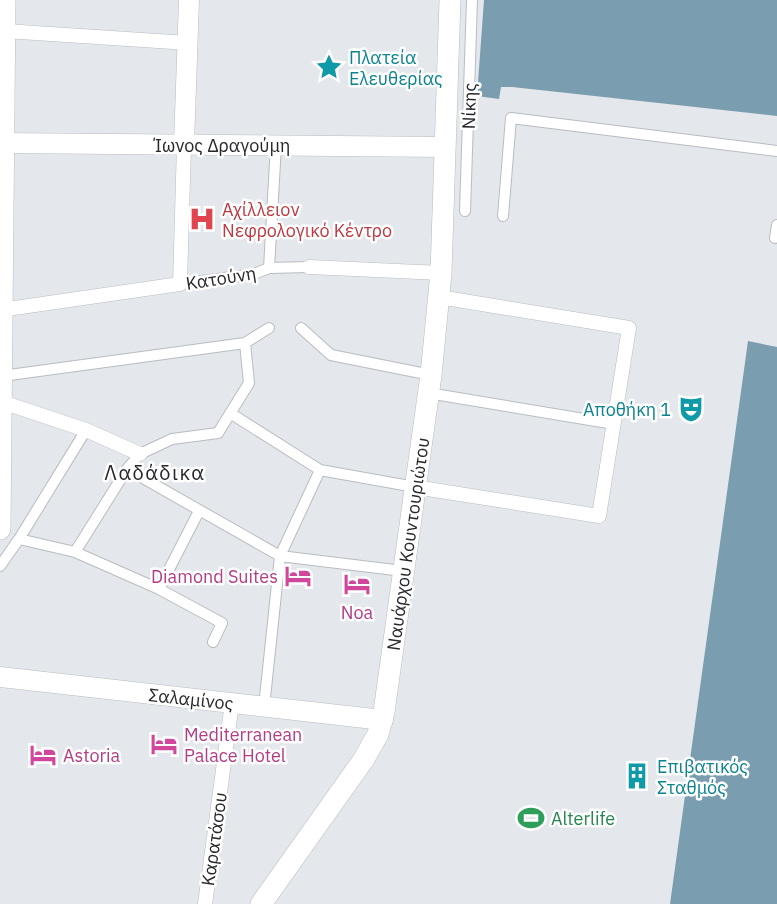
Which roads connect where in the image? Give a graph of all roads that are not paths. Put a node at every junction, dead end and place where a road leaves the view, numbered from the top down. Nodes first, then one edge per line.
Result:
1 (4, 0) edge
2 (189, 0) edge
3 (450, 0) edge
4 (472, 0) edge
5 (5, 32) junction
6 (188, 44) junction
7 (2, 143) edge
8 (184, 145) junction
9 (276, 145) junction
10 (445, 147) junction
11 (777, 152) edge
12 (465, 211) dead end
13 (503, 216) dead end
14 (777, 225) edge
15 (775, 237) dead end
16 (309, 267) joint
17 (269, 268) junction
18 (441, 273) junction
19 (180, 284) junction
20 (439, 297) junction
21 (2, 310) edge
22 (269, 327) dead end
23 (301, 328) dead end
24 (245, 344) junction
25 (2, 375) junction
26 (430, 384) junction
27 (2, 402) junction
28 (230, 413) junction
29 (614, 424) junction
30 (86, 430) junction
31 (140, 454) junction
32 (127, 469) junction
33 (320, 470) junction
34 (415, 487) junction
35 (1, 488) edge
36 (200, 511) junction
37 (0, 529) edge
38 (19, 539) junction
39 (75, 552) junction
40 (280, 556) junction
41 (0, 566) edge
42 (403, 571) junction
43 (159, 589) junction
44 (213, 642) dead end
45 (0, 677) edge
46 (232, 703) junction
47 (264, 707) junction
48 (382, 720) junction
49 (205, 904) edge
50 (261, 904) edge

1 - 5 main road
2 - 6 main road
3 - 10 main road, Νίκης
4 - 12 street, Νίκης
5 - 6 street
5 - 7 main road
6 - 8 main road
7 - 8 main road, Ίωνος Δραγούμη
7 - 21 main road
8 - 9 main road, Ίωνος Δραγούμη
8 - 19 street
9 - 10 main road, Ίωνος Δραγούμη
9 - 17 street
10 - 18 main road, Ναυάρχου Κουντουριώτου
11 - 13 street
14 - 15 street
16 - 17 street, Κατούνη
16 - 18 street, Κατούνη
17 - 19 street, Κατούνη
18 - 20 main road, Ναυάρχου Κουντουριώτου
19 - 21 street, Κατούνη
20 - 26 main road, Ναυάρχου Κουντουριώτου
20 - 29 street
21 - 25 main road
22 - 24 street
23 - 26 street
24 - 25 street
24 - 28 street
25 - 27 main road
26 - 29 street
26 - 34 main road, Ναυάρχου Κουντουριώτου
27 - 30 street
27 - 35 main road
28 - 31 street
28 - 33 street
29 - 34 street
30 - 31 street
30 - 38 street
31 - 32 street
32 - 36 street
32 - 39 street
33 - 34 street
33 - 40 street
34 - 42 main road, Ναυάρχου Κουντουριώτου
35 - 37 main road
36 - 40 street
36 - 43 street
38 - 39 street
38 - 41 street
39 - 43 street
40 - 42 street
40 - 47 street
42 - 48 main road, Ναυάρχου Κουντουριώτου
43 - 44 street
45 - 46 main road, Σαλαμίνος
46 - 47 main road, Σαλαμίνος
46 - 49 street, Καρατάσου
47 - 48 main road, Σαλαμίνος
48 - 50 main road, Ναυάρχου Κουντουριώτου

